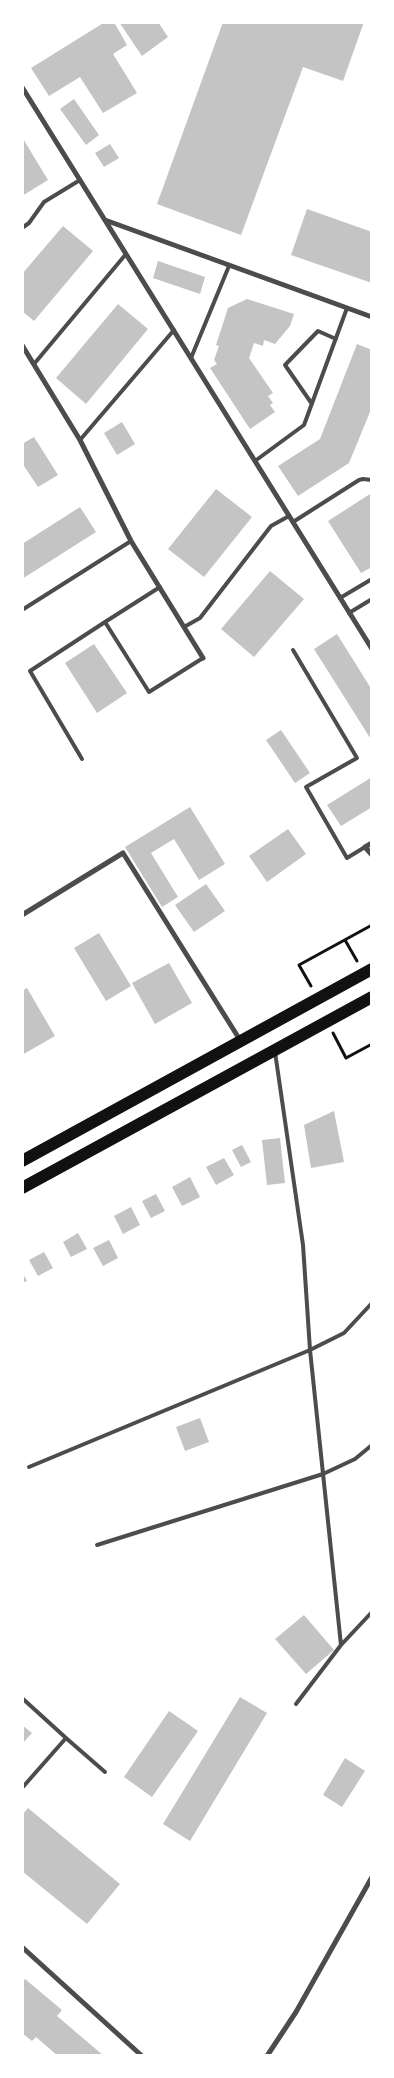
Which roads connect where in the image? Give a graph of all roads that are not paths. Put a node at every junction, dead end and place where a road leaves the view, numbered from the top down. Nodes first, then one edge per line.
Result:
1 (23, 89) edge
2 (80, 180) junction
3 (105, 220) junction
4 (22, 228) edge
5 (126, 254) junction
6 (229, 266) junction
7 (347, 308) junction
8 (372, 317) edge
9 (174, 330) junction
10 (336, 339) junction
11 (22, 345) edge
12 (191, 358) junction
13 (34, 364) junction
14 (312, 404) junction
15 (80, 440) junction
16 (255, 461) junction
17 (372, 480) edge
18 (289, 516) junction
19 (293, 522) junction
20 (131, 541) junction
21 (372, 578) edge
22 (160, 587) junction
23 (340, 598) junction
24 (372, 599) edge
25 (22, 610) edge
26 (349, 613) junction
27 (105, 622) junction
28 (184, 627) junction
29 (372, 649) edge
30 (293, 650) dead end
31 (203, 658) joint
32 (82, 759) dead end
33 (372, 843) edge
34 (365, 847) junction
35 (372, 855) edge
36 (22, 915) edge
37 (372, 969) edge
38 (372, 997) edge
39 (240, 1041) junction
40 (274, 1050) junction
41 (22, 1161) edge
42 (22, 1188) edge
43 (372, 1303) edge
44 (310, 1350) junction
45 (372, 1445) edge
46 (29, 1468) dead end
47 (323, 1474) junction
48 (97, 1545) dead end
49 (372, 1612) edge
50 (341, 1645) junction
51 (22, 1698) edge
52 (296, 1704) dead end
53 (66, 1738) junction
54 (105, 1772) dead end
55 (22, 1788) edge
56 (372, 1877) edge
57 (22, 1948) edge
58 (142, 2056) edge
59 (267, 2056) edge

1 - 2 street
2 - 3 street
2 - 4 lane
3 - 5 street
3 - 6 street
5 - 9 street
5 - 13 lane
6 - 7 street
6 - 12 lane
7 - 8 street
7 - 10 lane
9 - 12 street
9 - 15 lane
10 - 14 lane
10 - 14 lane
11 - 13 street
12 - 16 street
13 - 15 street
14 - 16 lane
15 - 20 street
16 - 18 street
17 - 19 lane
18 - 19 street
18 - 28 lane
19 - 23 street
20 - 22 street
20 - 25 lane
21 - 23 lane
22 - 27 lane
22 - 28 street
23 - 26 street
24 - 26 lane
26 - 29 street
27 - 31 lane
27 - 32 lane
28 - 31 street
30 - 34 lane
33 - 34 street
34 - 35 street
36 - 39 street
37 - 39 main road
38 - 40 main road
39 - 41 main road
40 - 42 main road
40 - 44 lane
43 - 44 lane
44 - 46 lane
44 - 47 lane
45 - 47 lane
47 - 48 lane
47 - 50 lane
49 - 50 lane
50 - 52 lane
51 - 53 lane
53 - 54 lane
53 - 55 lane
56 - 59 street
57 - 58 street

